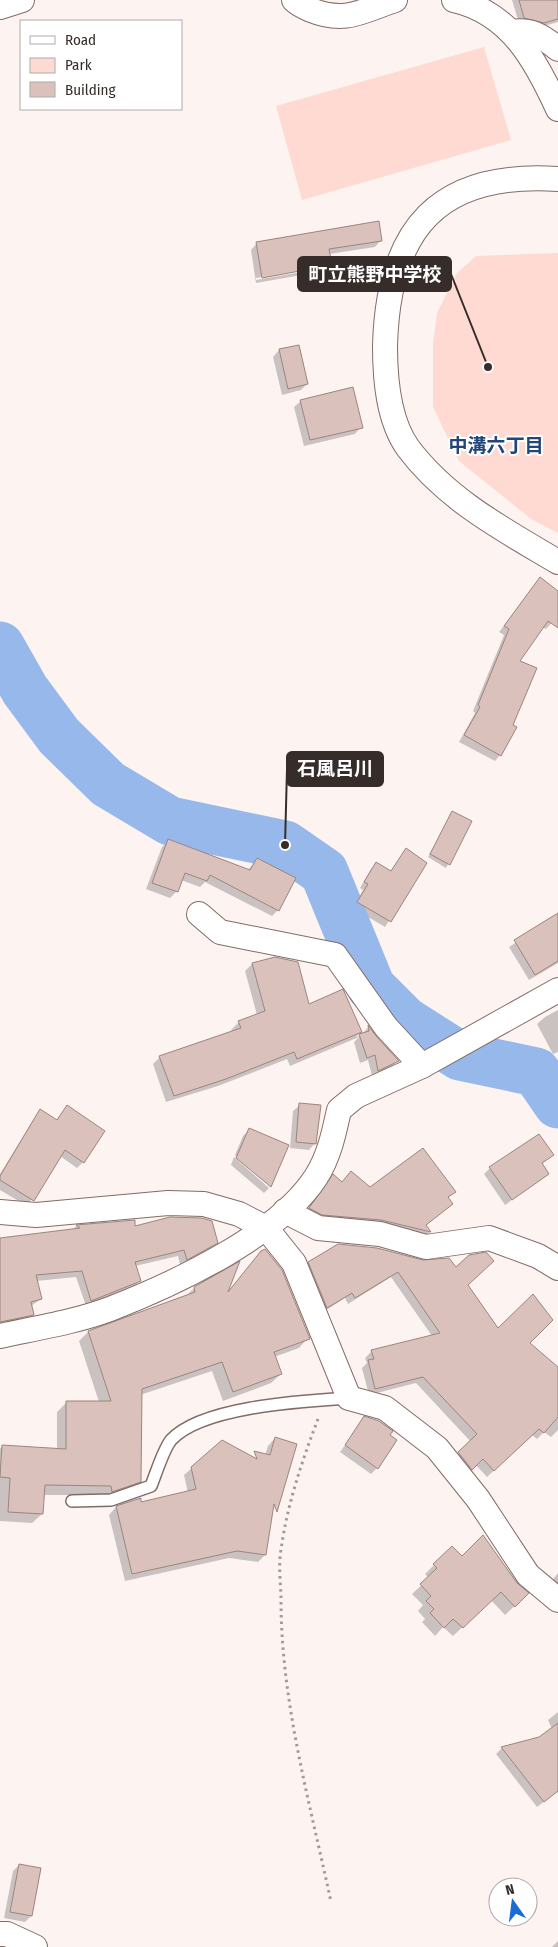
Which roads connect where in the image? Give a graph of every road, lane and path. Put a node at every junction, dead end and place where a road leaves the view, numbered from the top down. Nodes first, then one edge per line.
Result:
1 (22, 0) edge
2 (294, 0) edge
3 (395, 0) edge
4 (454, 0) edge
5 (0, 7) edge
6 (511, 32) junction
7 (558, 49) edge
8 (558, 109) edge
9 (558, 180) edge
10 (558, 562) edge
11 (200, 914) dead end
12 (558, 990) edge
13 (425, 1064) junction
14 (0, 1212) edge
15 (286, 1212) junction
16 (266, 1228) junction
17 (558, 1268) edge
18 (0, 1336) edge
19 (349, 1398) junction
20 (326, 1400) junction
21 (72, 1501) dead end
22 (558, 1600) edge
23 (331, 1902) dead end
24 (0, 1934) edge
25 (35, 1947) edge

1 - 5 street
2 - 3 street
4 - 6 street
6 - 7 street
6 - 8 street
9 - 10 street
11 - 13 street
12 - 13 street
13 - 15 street
14 - 16 street
15 - 16 street
15 - 17 street
16 - 18 street
16 - 19 street
19 - 20 lane
19 - 22 street
20 - 21 lane
20 - 23 path
24 - 25 street

